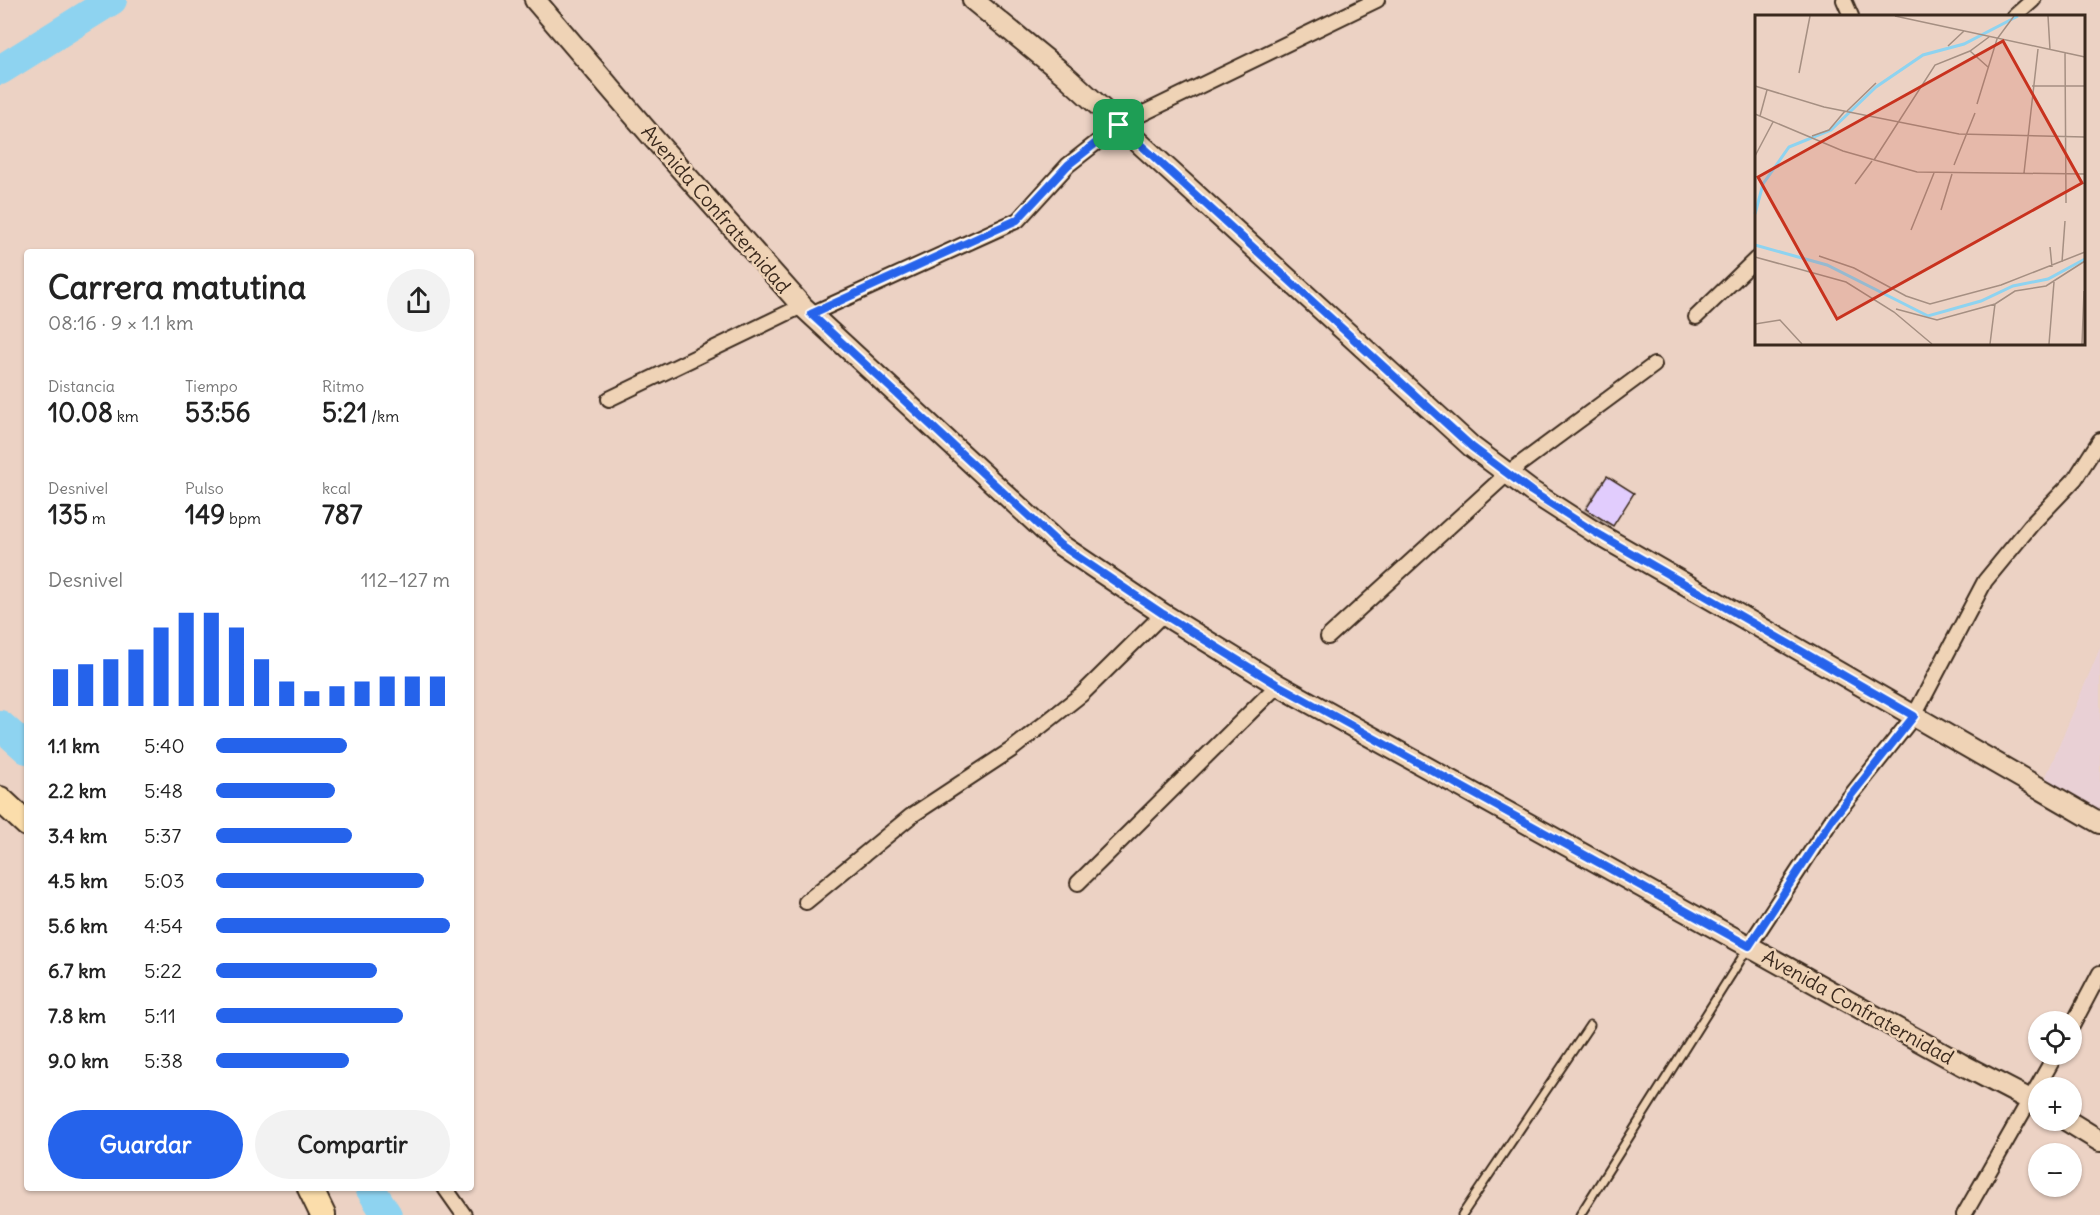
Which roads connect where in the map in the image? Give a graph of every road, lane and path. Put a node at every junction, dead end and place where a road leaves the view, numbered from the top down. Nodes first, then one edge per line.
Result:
1 (535, 0) edge
2 (973, 0) edge
3 (1377, 0) edge
4 (1844, 0) edge
5 (2033, 0) edge
6 (1851, 15) edge
7 (2016, 15) edge
8 (1119, 125) junction
9 (1755, 260) edge
10 (806, 310) junction
11 (1696, 317) dead end
12 (1654, 365) dead end
13 (609, 399) dead end
14 (2100, 440) edge
15 (1508, 473) junction
16 (1163, 614) junction
17 (1328, 637) dead end
18 (1278, 685) junction
19 (1914, 716) junction
20 (0, 799) edge
21 (24, 821) edge
22 (2100, 823) edge
23 (1078, 883) dead end
24 (806, 902) dead end
25 (1749, 946) junction
26 (2100, 973) edge
27 (2080, 1011) edge
28 (1590, 1025) dead end
29 (2028, 1098) edge
30 (2028, 1111) edge
31 (2082, 1130) edge
32 (2100, 1141) edge
33 (311, 1191) edge
34 (448, 1191) edge
35 (323, 1215) edge
36 (464, 1215) edge
37 (1462, 1215) edge
38 (1580, 1215) edge
39 (1964, 1215) edge

1 - 10 main road, Avenida Confraternidad
2 - 8 main road
3 - 8 street
4 - 6 street
5 - 7 street
8 - 10 street
8 - 15 main road
9 - 11 street
10 - 13 street
10 - 16 main road, Avenida Confraternidad
12 - 15 street
14 - 19 street
15 - 17 street
15 - 19 main road
16 - 18 main road, Avenida Confraternidad
16 - 24 street
18 - 23 street
18 - 25 main road, Avenida Confraternidad
19 - 22 main road
19 - 25 street
20 - 21 highway
25 - 29 main road, Avenida Confraternidad
25 - 38 lane
26 - 27 street
28 - 37 lane
30 - 39 street
31 - 32 main road
33 - 35 highway
34 - 36 street

